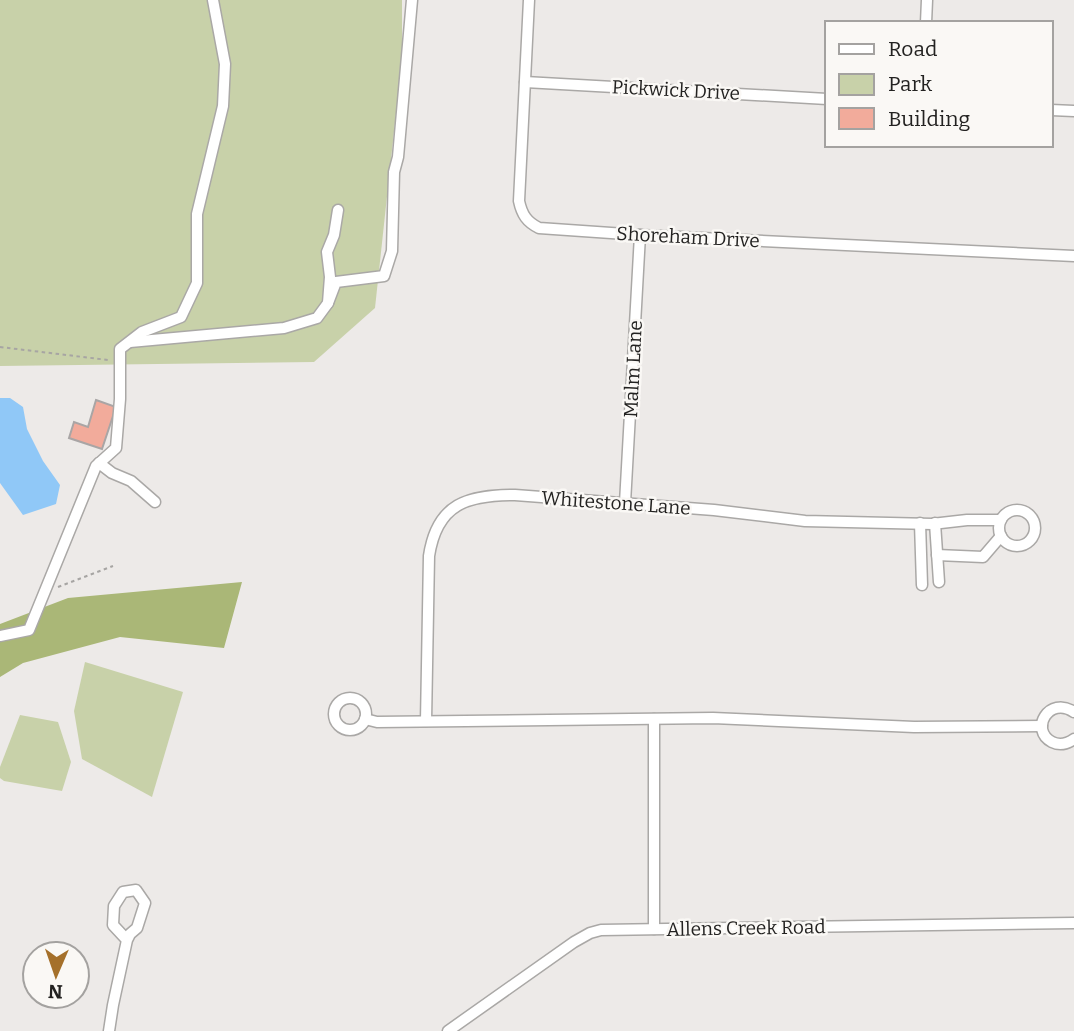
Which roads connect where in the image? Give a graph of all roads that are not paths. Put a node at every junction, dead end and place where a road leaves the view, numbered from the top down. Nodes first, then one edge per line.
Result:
1 (213, 0) edge
2 (412, 0) edge
3 (529, 0) edge
4 (927, 0) edge
5 (926, 21) edge
6 (525, 82) junction
7 (825, 99) edge
8 (1053, 110) edge
9 (1074, 111) edge
10 (338, 209) dead end
11 (640, 235) junction
12 (1074, 256) edge
13 (328, 303) junction
14 (130, 342) junction
15 (99, 463) junction
16 (155, 502) dead end
17 (625, 503) junction
18 (1001, 520) junction
19 (920, 523) junction
20 (935, 523) junction
21 (1001, 537) junction
22 (937, 555) junction
23 (939, 582) dead end
24 (922, 585) dead end
25 (0, 636) edge
26 (1074, 712) edge
27 (365, 719) dead end
28 (653, 719) junction
29 (426, 721) junction
30 (1042, 726) junction
31 (1074, 739) edge
32 (1074, 923) edge
33 (654, 929) junction
34 (127, 940) dead end
35 (109, 1031) edge
36 (448, 1031) edge

1 - 14 street
2 - 13 street
3 - 6 street, Shoreham Drive
4 - 5 street
6 - 7 street, Pickwick Drive
6 - 11 street, Shoreham Drive
8 - 9 street
10 - 13 street
11 - 12 street, Shoreham Drive
11 - 17 street, Malm Lane
13 - 14 street
14 - 15 street
15 - 16 street
15 - 25 street
17 - 19 street, Whitestone Lane
17 - 29 street, Whitestone Lane
18 - 20 street, Whitestone Lane
18 - 21 street
18 - 21 street, Whitestone Lane
19 - 20 street, Whitestone Lane
19 - 24 street
20 - 22 street
21 - 22 street
22 - 23 street
26 - 30 street
27 - 29 street
28 - 29 street
28 - 30 street
28 - 33 street
30 - 31 street
32 - 33 street, Allens Creek Road
33 - 36 street, Allens Creek Road
34 - 35 street

